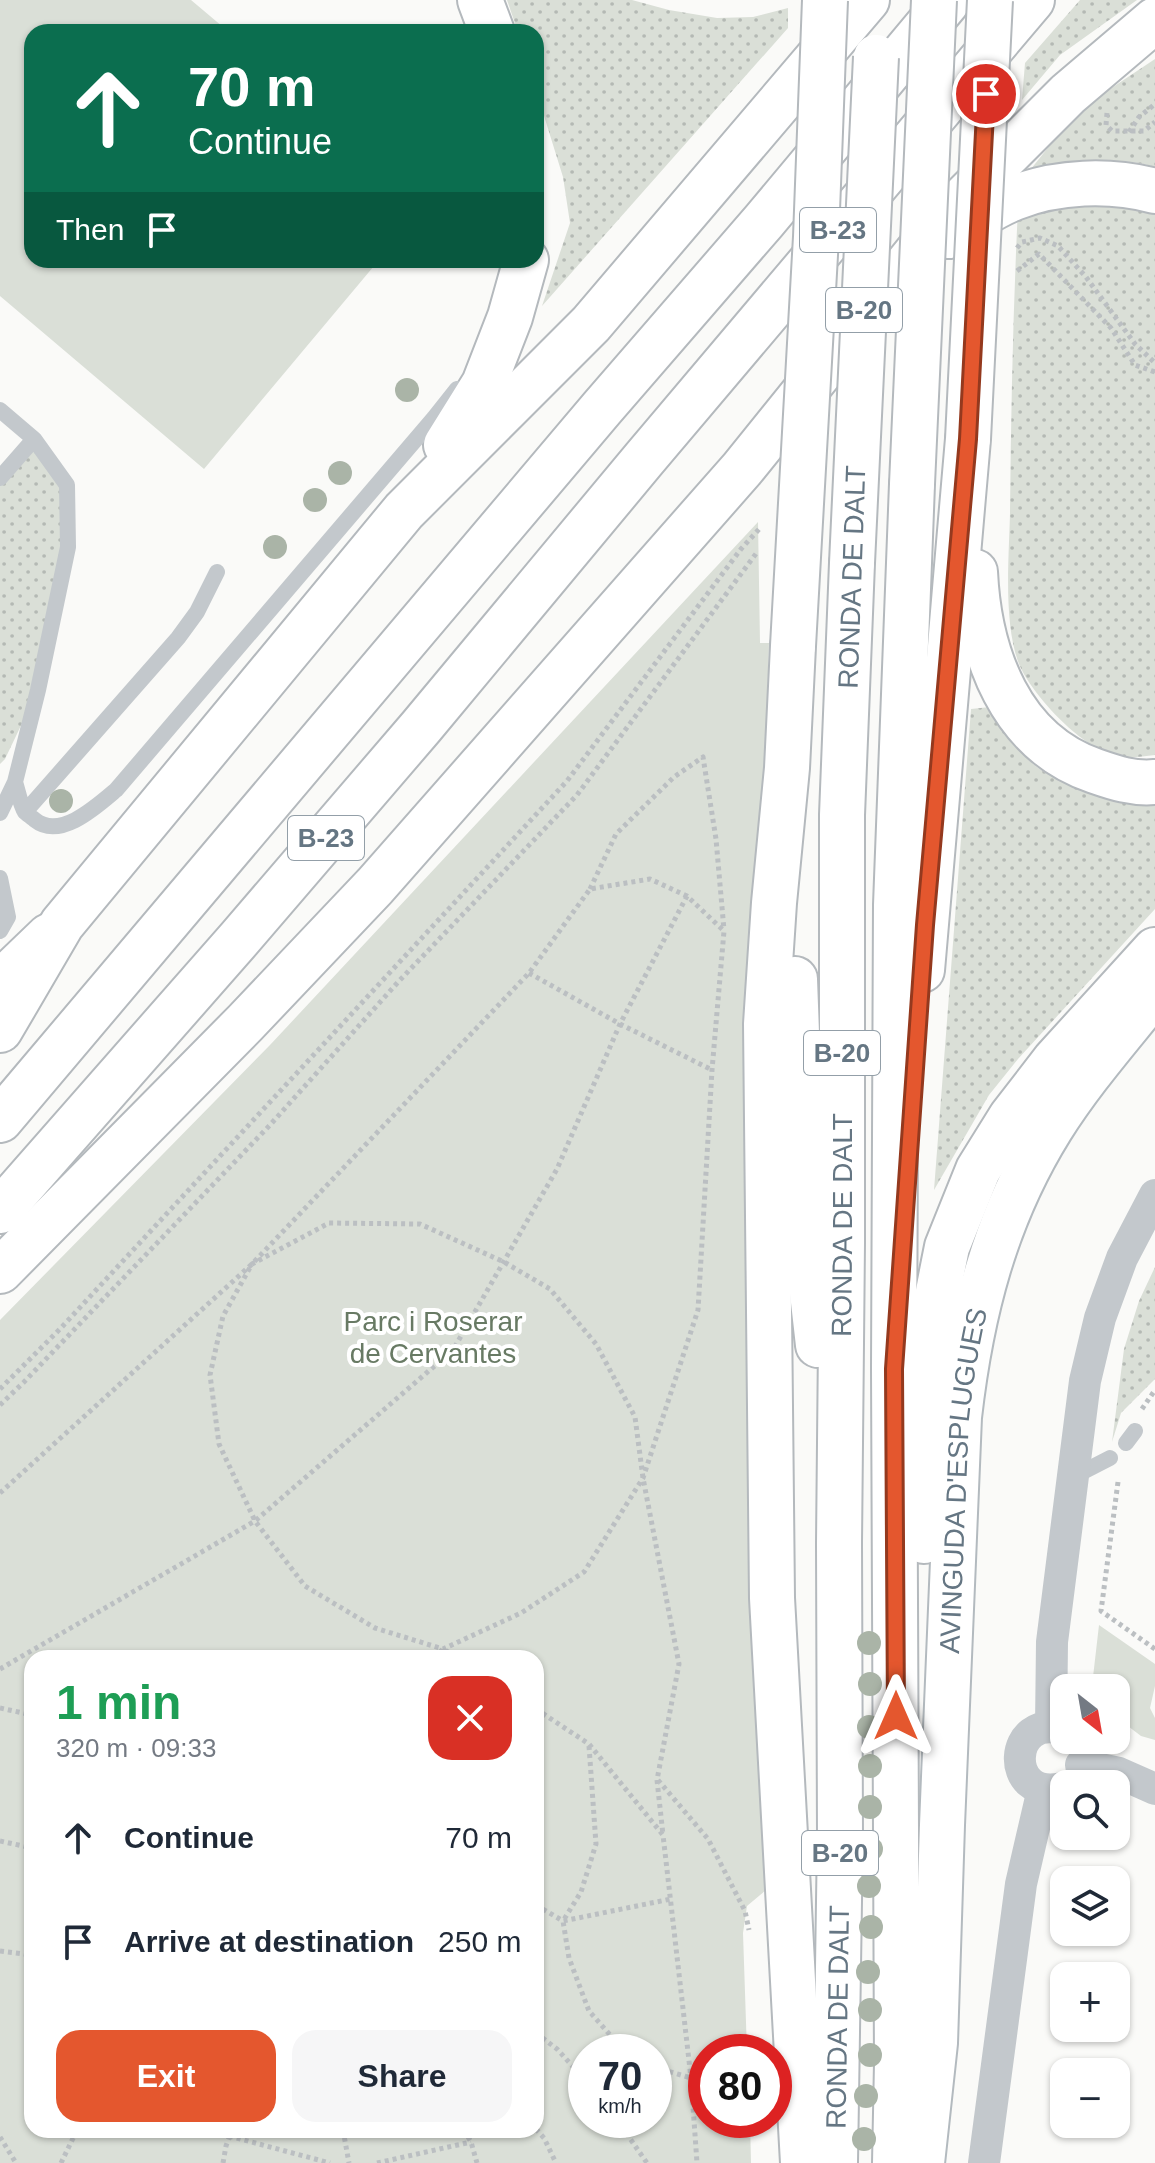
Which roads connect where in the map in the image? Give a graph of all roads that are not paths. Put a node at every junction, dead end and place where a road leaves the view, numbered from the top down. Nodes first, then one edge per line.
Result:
1 (480, 0) edge
2 (825, 0) edge
3 (867, 0) edge
4 (879, 0) edge
5 (934, 0) edge
6 (949, 0) edge
7 (990, 0) edge
8 (1032, 0) edge
9 (1155, 20) edge
10 (489, 24) edge
11 (1155, 191) edge
12 (524, 268) edge
13 (510, 317) junction
14 (823, 368) junction
15 (0, 410) edge
16 (34, 439) junction
17 (968, 439) junction
18 (0, 478) edge
19 (404, 511) junction
20 (217, 572) dead end
21 (787, 768) junction
22 (15, 782) junction
23 (1155, 782) edge
24 (25, 812) junction
25 (0, 813) edge
26 (0, 878) edge
27 (62, 924) junction
28 (0, 931) edge
29 (1151, 965) edge
30 (0, 983) edge
31 (0, 1030) edge
32 (0, 1120) edge
33 (1155, 1196) edge
34 (0, 1211) edge
35 (0, 1271) edge
36 (894, 1369) junction
37 (1110, 1458) dead end
38 (1073, 1477) junction
39 (839, 1543) junction
40 (1064, 1760) edge
41 (1155, 1789) edge
42 (897, 2063) junction
43 (803, 2163) edge
44 (835, 2163) edge
45 (895, 2163) edge
46 (922, 2163) edge
47 (984, 2163) edge

1 - 10 main road
2 - 21 main road, bridge
3 - 19 main road
4 - 39 main road, RONDA DE DALT / B-20, bridge
5 - 36 main road, RONDA DE DALT / B-20, bridge
6 - 32 main road, B-23
7 - 17 main road, bridge
8 - 34 main road, B-23
9 - 14 main road
11 - 14 main road
12 - 13 main road
13 - 19 main road
13 - 24 lane
14 - 35 main road
15 - 16 lane
16 - 18 lane
16 - 22 lane
17 - 23 main road
17 - 36 main road
19 - 27 main road
20 - 24 lane
21 - 39 main road
21 - 43 main road
22 - 24 lane
22 - 25 lane
26 - 28 lane
27 - 30 main road
27 - 31 main road
29 - 42 main road
29 - 46 main road, AVINGUDA D'ESPLUGUES
33 - 38 street
36 - 42 main road, RONDA DE DALT / B-20
37 - 38 lane
38 - 40 street
39 - 44 main road, RONDA DE DALT / B-20
40 - 41 street
40 - 47 street
42 - 45 main road, RONDA DE DALT / B-20

